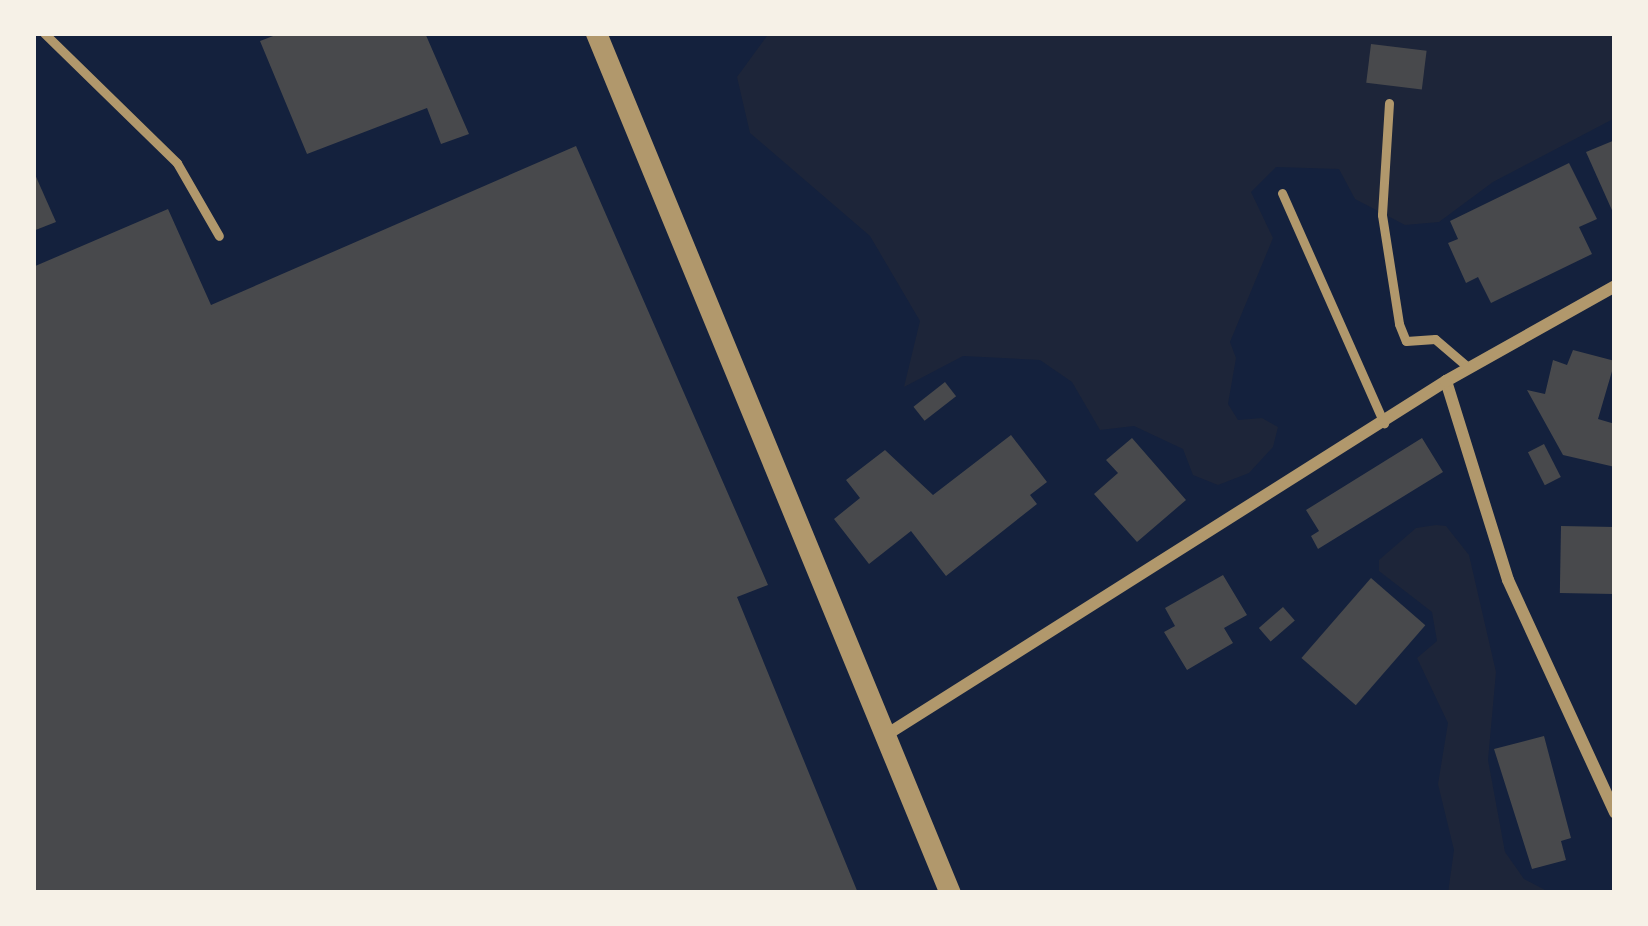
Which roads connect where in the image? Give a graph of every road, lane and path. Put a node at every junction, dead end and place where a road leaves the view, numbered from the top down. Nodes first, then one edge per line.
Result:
1 (44, 33) edge
2 (596, 33) edge
3 (1389, 103) dead end
4 (1282, 194) dead end
5 (219, 236) dead end
6 (1615, 286) edge
7 (1469, 368) junction
8 (1446, 381) junction
9 (1384, 423) junction
10 (886, 735) junction
11 (1615, 813) edge
12 (950, 893) edge

1 - 5 lane
2 - 10 street
3 - 7 lane
4 - 9 lane
6 - 7 street
7 - 8 street
8 - 9 street
8 - 11 street
9 - 10 street
10 - 12 street

